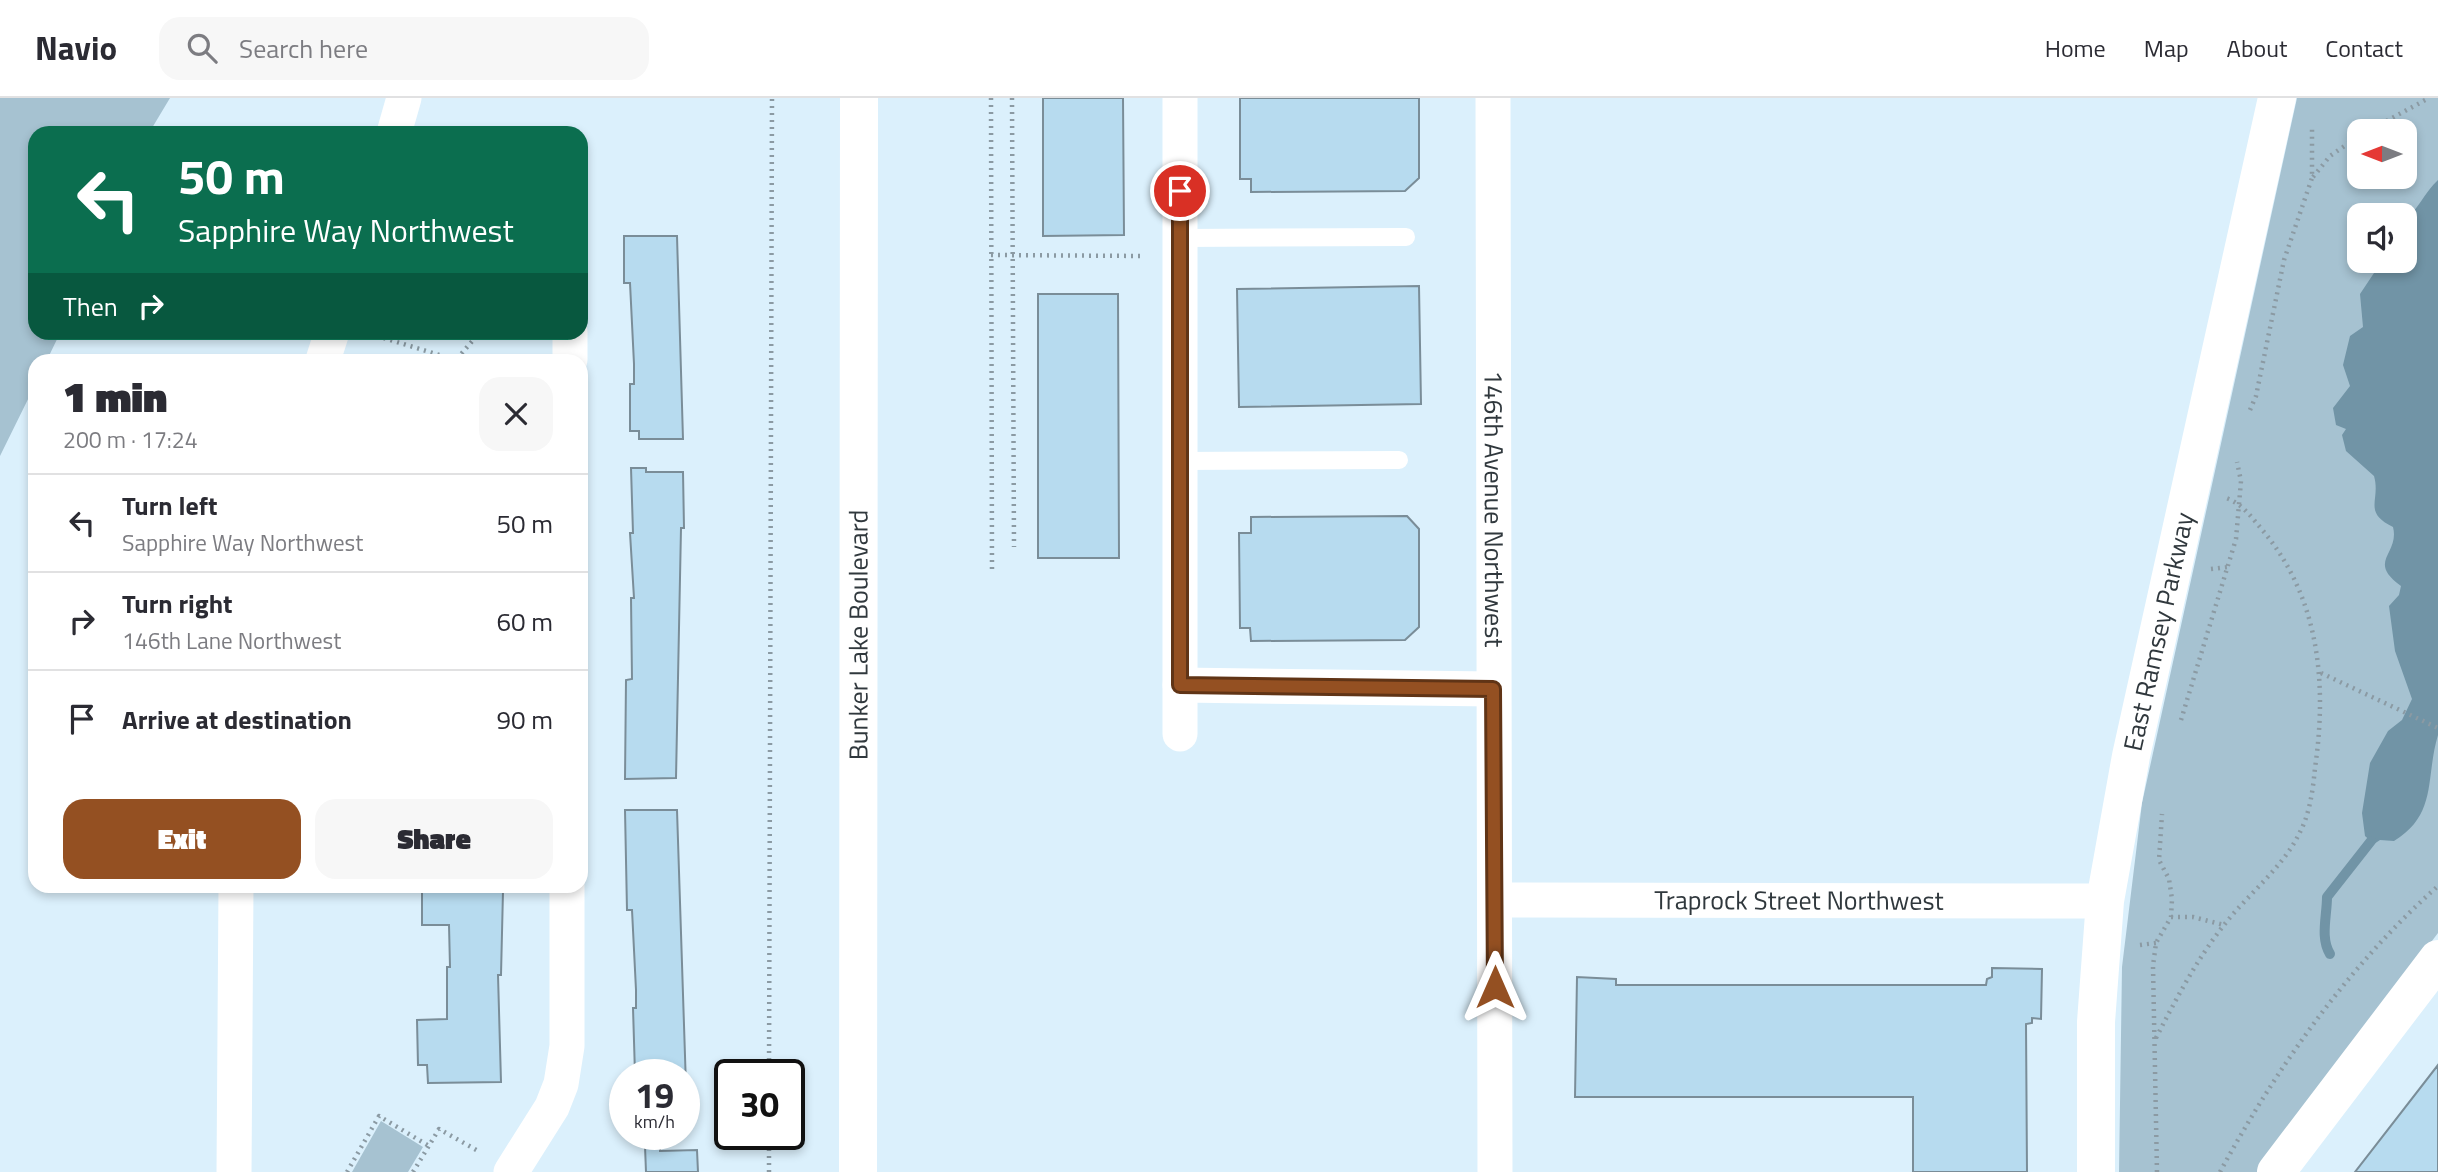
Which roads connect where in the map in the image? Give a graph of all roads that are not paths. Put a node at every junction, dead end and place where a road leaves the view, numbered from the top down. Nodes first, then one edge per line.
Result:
1 (404, 98) edge
2 (859, 98) edge
3 (1180, 98) edge
4 (1493, 98) edge
5 (2277, 98) edge
6 (396, 126) edge
7 (1406, 237) dead end
8 (1180, 249) junction
9 (1399, 460) dead end
10 (1180, 461) junction
11 (1180, 685) junction
12 (1493, 689) junction
13 (1180, 734) dead end
14 (236, 893) edge
15 (567, 893) edge
16 (1495, 900) junction
17 (2105, 901) junction
18 (2438, 959) edge
19 (512, 1171) edge
20 (234, 1172) edge
21 (858, 1172) edge
22 (1495, 1172) edge
23 (2096, 1172) edge
24 (2276, 1172) edge

1 - 6 street
2 - 21 street, Bunker Lake Boulevard
3 - 8 street
4 - 12 street, 146th Avenue Northwest
5 - 17 street, East Ramsey Parkway
7 - 8 lane
8 - 10 street
9 - 10 lane
10 - 11 street
11 - 12 street
11 - 13 street
12 - 16 street, 146th Avenue Northwest
14 - 20 street
15 - 19 street
16 - 17 street, Traprock Street Northwest
16 - 22 street, 146th Avenue Northwest
17 - 23 street, East Ramsey Parkway
18 - 24 street

